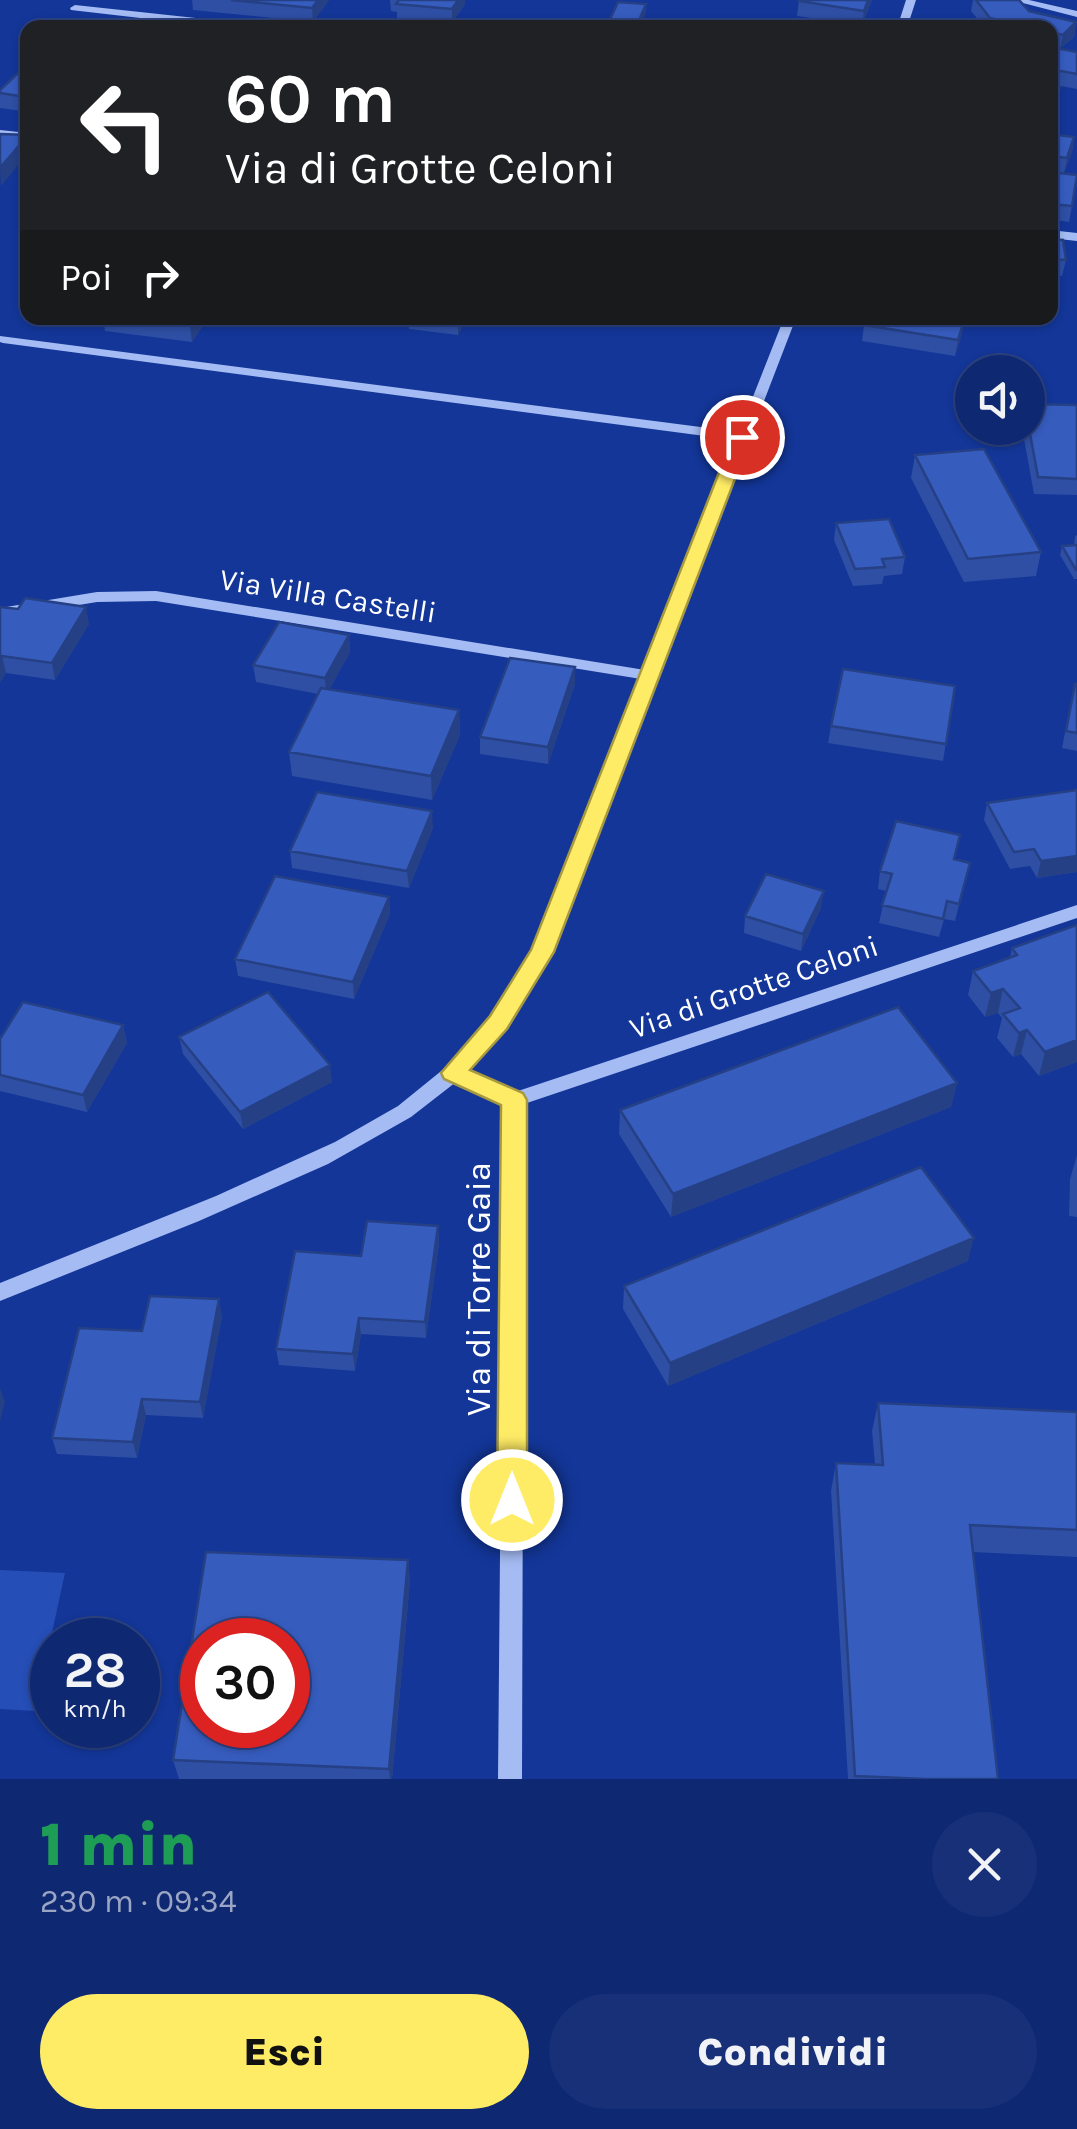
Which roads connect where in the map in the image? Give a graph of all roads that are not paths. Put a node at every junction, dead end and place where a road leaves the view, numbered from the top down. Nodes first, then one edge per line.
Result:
1 (1016, 0) edge
2 (76, 8) dead end
3 (1077, 14) edge
4 (186, 20) edge
5 (787, 325) edge
6 (3, 338) dead end
7 (742, 437) junction
8 (0, 613) edge
9 (648, 675) junction
10 (1077, 910) edge
11 (453, 1073) junction
12 (514, 1100) junction
13 (0, 1292) edge
14 (510, 1779) edge

1 - 3 street
2 - 4 street
5 - 7 street
6 - 7 street
7 - 9 street
8 - 9 street, Via Villa Castelli
9 - 11 street
10 - 12 street, Via di Grotte Celoni
11 - 12 street
11 - 13 street
12 - 14 street, Via di Torre Gaia

